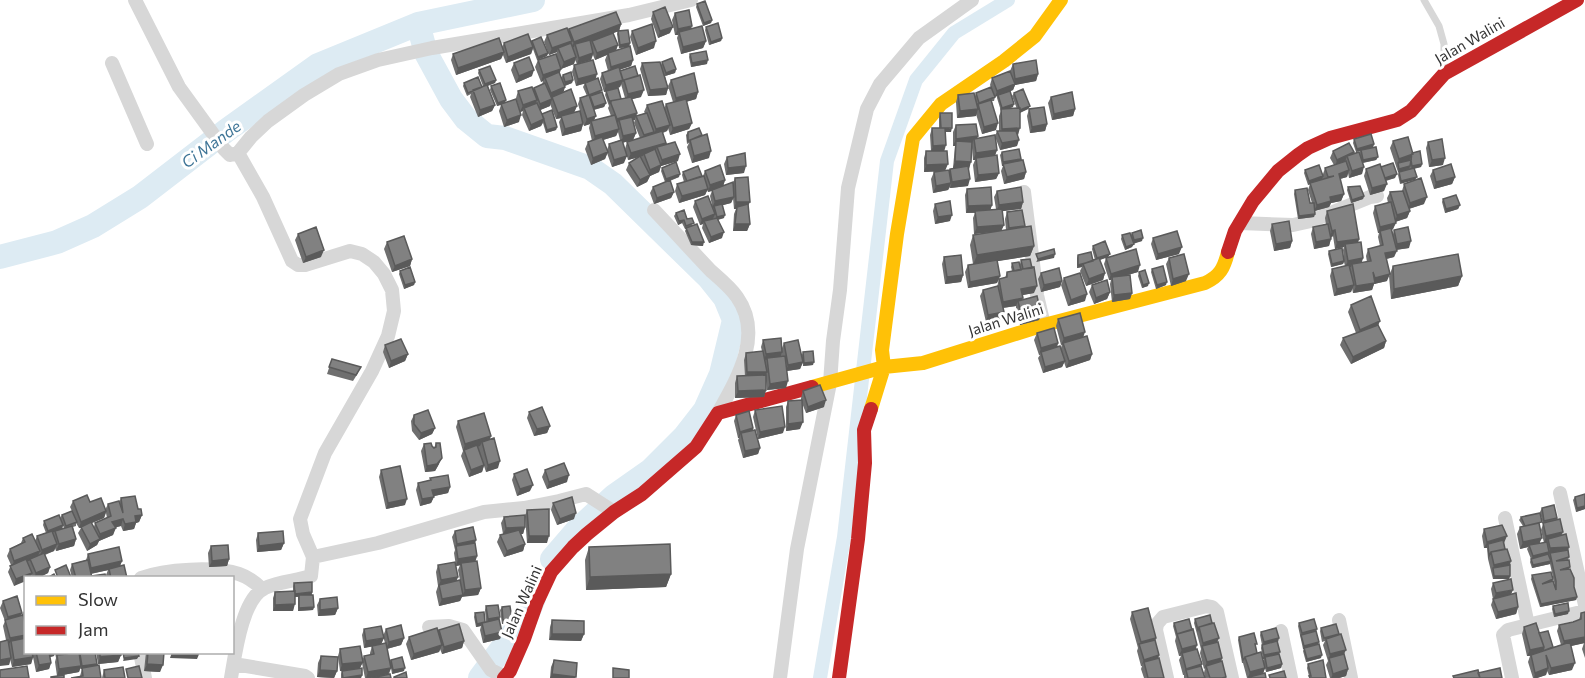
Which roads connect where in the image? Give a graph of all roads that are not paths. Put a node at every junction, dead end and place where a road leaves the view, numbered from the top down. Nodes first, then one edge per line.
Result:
1 (135, 0) edge
2 (691, 0) edge
3 (972, 0) edge
4 (1061, 0) edge
5 (1424, 0) edge
6 (1577, 0) edge
7 (112, 63) dead end
8 (1444, 74) junction
9 (147, 144) dead end
10 (231, 151) junction
11 (1024, 192) edge
12 (1377, 196) dead end
13 (654, 210) dead end
14 (1240, 223) junction
15 (1044, 325) junction
16 (882, 368) junction
17 (834, 382) junction
18 (718, 413) junction
19 (1560, 493) dead end
20 (612, 510) junction
21 (1505, 518) dead end
22 (313, 557) junction
23 (152, 576) edge
24 (262, 589) junction
25 (1585, 605) edge
26 (1585, 611) edge
27 (1339, 620) dead end
28 (1528, 625) junction
29 (429, 627) dead end
30 (1281, 631) dead end
31 (140, 654) edge
32 (234, 664) junction
33 (505, 677) edge
34 (145, 678) edge
35 (231, 678) edge
36 (308, 678) edge
37 (780, 678) edge
38 (839, 678) edge
39 (1167, 678) edge
40 (1232, 678) edge
41 (1291, 678) edge
42 (1351, 678) edge
43 (1512, 678) edge

1 - 10 street
2 - 10 street
3 - 17 street
4 - 16 street
5 - 8 lane
6 - 8 street, Jalan Walini
7 - 9 street
8 - 14 street, Jalan Walini
10 - 22 street
11 - 15 street
12 - 14 street
13 - 18 street
14 - 15 street, Jalan Walini
15 - 16 street, Jalan Walini
16 - 17 street, Jalan Walini
16 - 38 street
17 - 18 street, Jalan Walini
17 - 37 street
18 - 20 street, Jalan Walini
19 - 25 street
20 - 22 street
20 - 33 street, Jalan Walini
21 - 28 street
22 - 24 street
23 - 24 street
24 - 32 street
26 - 28 street
27 - 42 street
28 - 43 street
29 - 33 street
30 - 41 street
31 - 34 street
32 - 35 street
32 - 36 street
39 - 40 street

